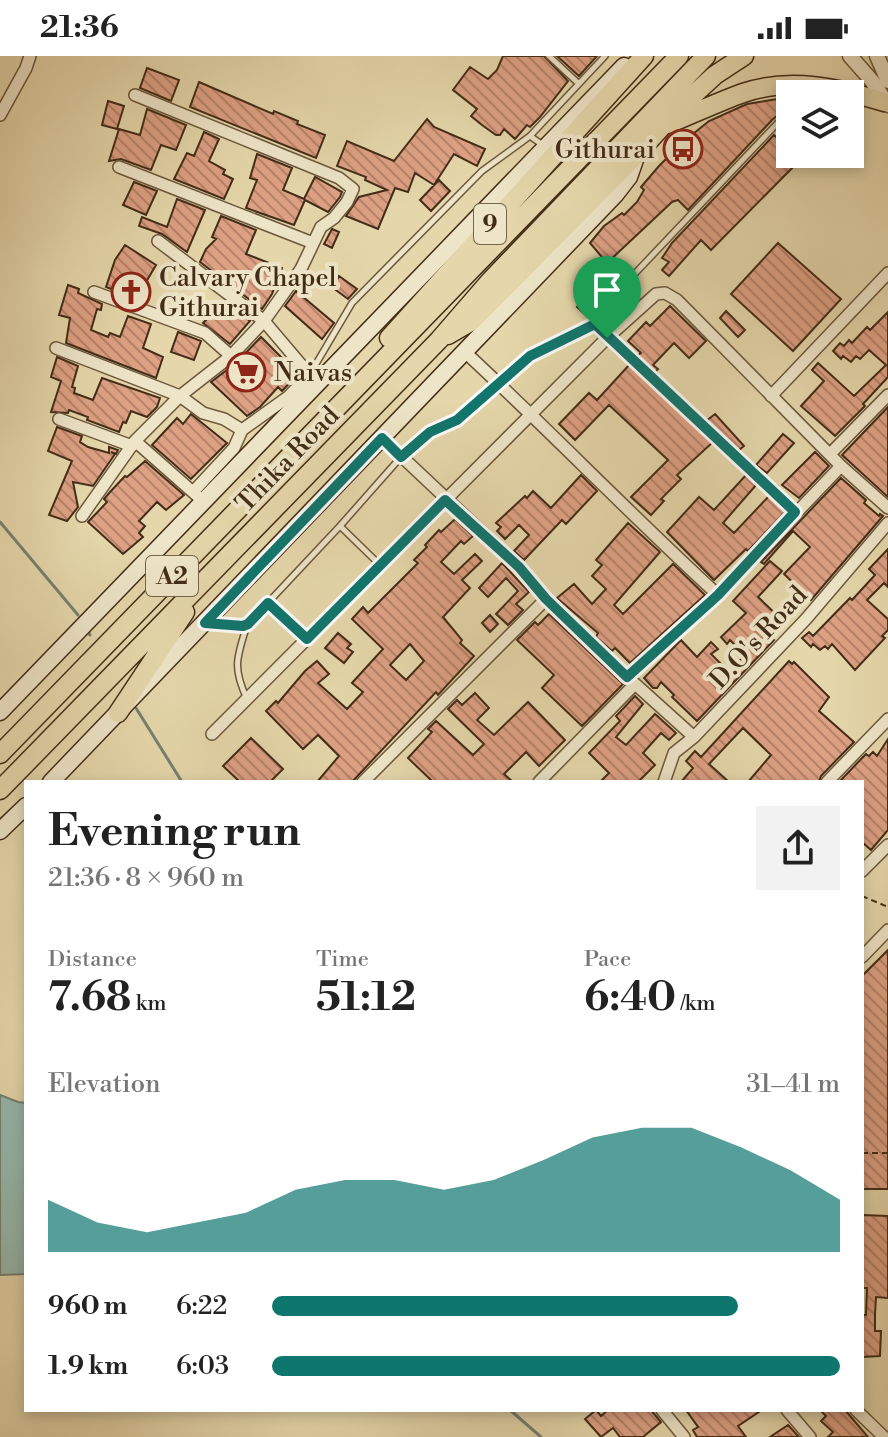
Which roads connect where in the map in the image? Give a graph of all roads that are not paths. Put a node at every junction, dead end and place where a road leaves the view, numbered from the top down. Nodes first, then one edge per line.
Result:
1 (30, 56) edge
2 (549, 56) edge
3 (605, 56) edge
4 (634, 56) edge
5 (644, 56) edge
6 (679, 56) edge
7 (706, 56) edge
8 (744, 56) edge
9 (850, 56) edge
10 (877, 56) edge
11 (887, 78) edge
12 (578, 83) junction
13 (776, 86) edge
14 (135, 95) dead end
15 (864, 97) edge
16 (886, 104) edge
17 (0, 115) edge
18 (665, 125) junction
19 (776, 125) edge
20 (530, 136) junction
21 (545, 147) junction
22 (637, 154) junction
23 (119, 167) dead end
24 (158, 241) dead end
25 (313, 243) junction
26 (888, 273) edge
27 (94, 292) dead end
28 (264, 321) junction
29 (595, 324) junction
30 (607, 338) junction
31 (439, 340) junction
32 (56, 348) dead end
33 (465, 352) junction
34 (231, 356) junction
35 (313, 379) junction
36 (498, 383) junction
37 (888, 395) edge
38 (180, 396) junction
39 (771, 396) junction
40 (345, 398) junction
41 (532, 415) junction
42 (59, 419) dead end
43 (242, 430) junction
44 (382, 438) junction
45 (134, 444) junction
46 (831, 453) junction
47 (401, 457) junction
48 (841, 466) junction
49 (198, 496) junction
50 (445, 500) junction
51 (888, 508) edge
52 (795, 512) junction
53 (82, 516) dead end
54 (888, 523) edge
55 (340, 526) junction
56 (380, 565) junction
57 (209, 577) junction
58 (718, 595) junction
59 (546, 599) junction
60 (268, 603) junction
61 (205, 623) junction
62 (248, 624) junction
63 (307, 639) junction
64 (631, 680) junction
65 (247, 699) junction
66 (0, 712) edge
67 (118, 713) junction
68 (888, 719) edge
69 (212, 734) dead end
70 (694, 737) junction
71 (0, 754) edge
72 (53, 780) edge
73 (365, 780) edge
74 (541, 780) edge
75 (665, 780) edge
76 (829, 780) edge
77 (0, 790) edge
78 (24, 810) edge
79 (0, 831) edge
80 (888, 845) edge
81 (864, 869) edge
82 (888, 930) edge
83 (864, 955) edge
84 (664, 1412) edge
85 (789, 1412) edge
86 (858, 1412) edge
87 (684, 1437) edge
88 (810, 1437) edge
89 (884, 1437) edge

1 - 17 street
2 - 12 lane
3 - 12 lane
4 - 21 main road, Thika Road
5 - 40 highway, 9
6 - 40 highway, Thika Road / A2
7 - 31 highway, Thika Road / A2
8 - 18 highway
9 - 16 street
10 - 11 street
12 - 20 lane
13 - 18 highway
14 - 25 street
15 - 16 highway
18 - 22 highway
19 - 29 lane
20 - 21 lane
20 - 35 lane
21 - 35 main road, Thika Road
22 - 31 highway
22 - 33 main road, Thika Road
23 - 25 street
24 - 28 street
25 - 28 street
26 - 39 street
27 - 34 street
28 - 34 street
28 - 35 street
29 - 30 lane
29 - 36 lane
30 - 39 street
30 - 41 street
30 - 52 lane
31 - 57 highway, Thika Road / A2
32 - 38 street
33 - 36 street
33 - 44 main road, Thika Road
34 - 38 street
35 - 43 street
35 - 49 main road, Thika Road
36 - 41 street
36 - 47 lane
37 - 46 street
38 - 43 street
38 - 45 street
39 - 46 street
40 - 71 highway, Thika Road / A2
41 - 50 street
41 - 58 street
42 - 45 street
43 - 49 street
44 - 47 street
44 - 61 main road, Thika Road
45 - 49 street
45 - 53 street
46 - 48 street
47 - 50 street
47 - 55 lane
48 - 51 street
48 - 52 street
49 - 66 main road, Thika Road
50 - 56 street
50 - 59 street
52 - 58 street
54 - 70 street, D.O's Road
55 - 56 lane
55 - 60 lane
56 - 63 street
57 - 67 highway
57 - 77 highway, Thika Road / A2
58 - 64 street
59 - 64 street
59 - 73 street
60 - 62 lane
60 - 63 lane
61 - 62 lane
61 - 67 main road, Thika Road
62 - 65 lane
63 - 65 street
64 - 70 street
64 - 74 street
65 - 69 street
67 - 72 main road, Thika Road
68 - 76 street
70 - 75 street, D.O's Road
78 - 79 main road
80 - 81 street
82 - 83 street
84 - 87 street
85 - 88 street
86 - 89 street

